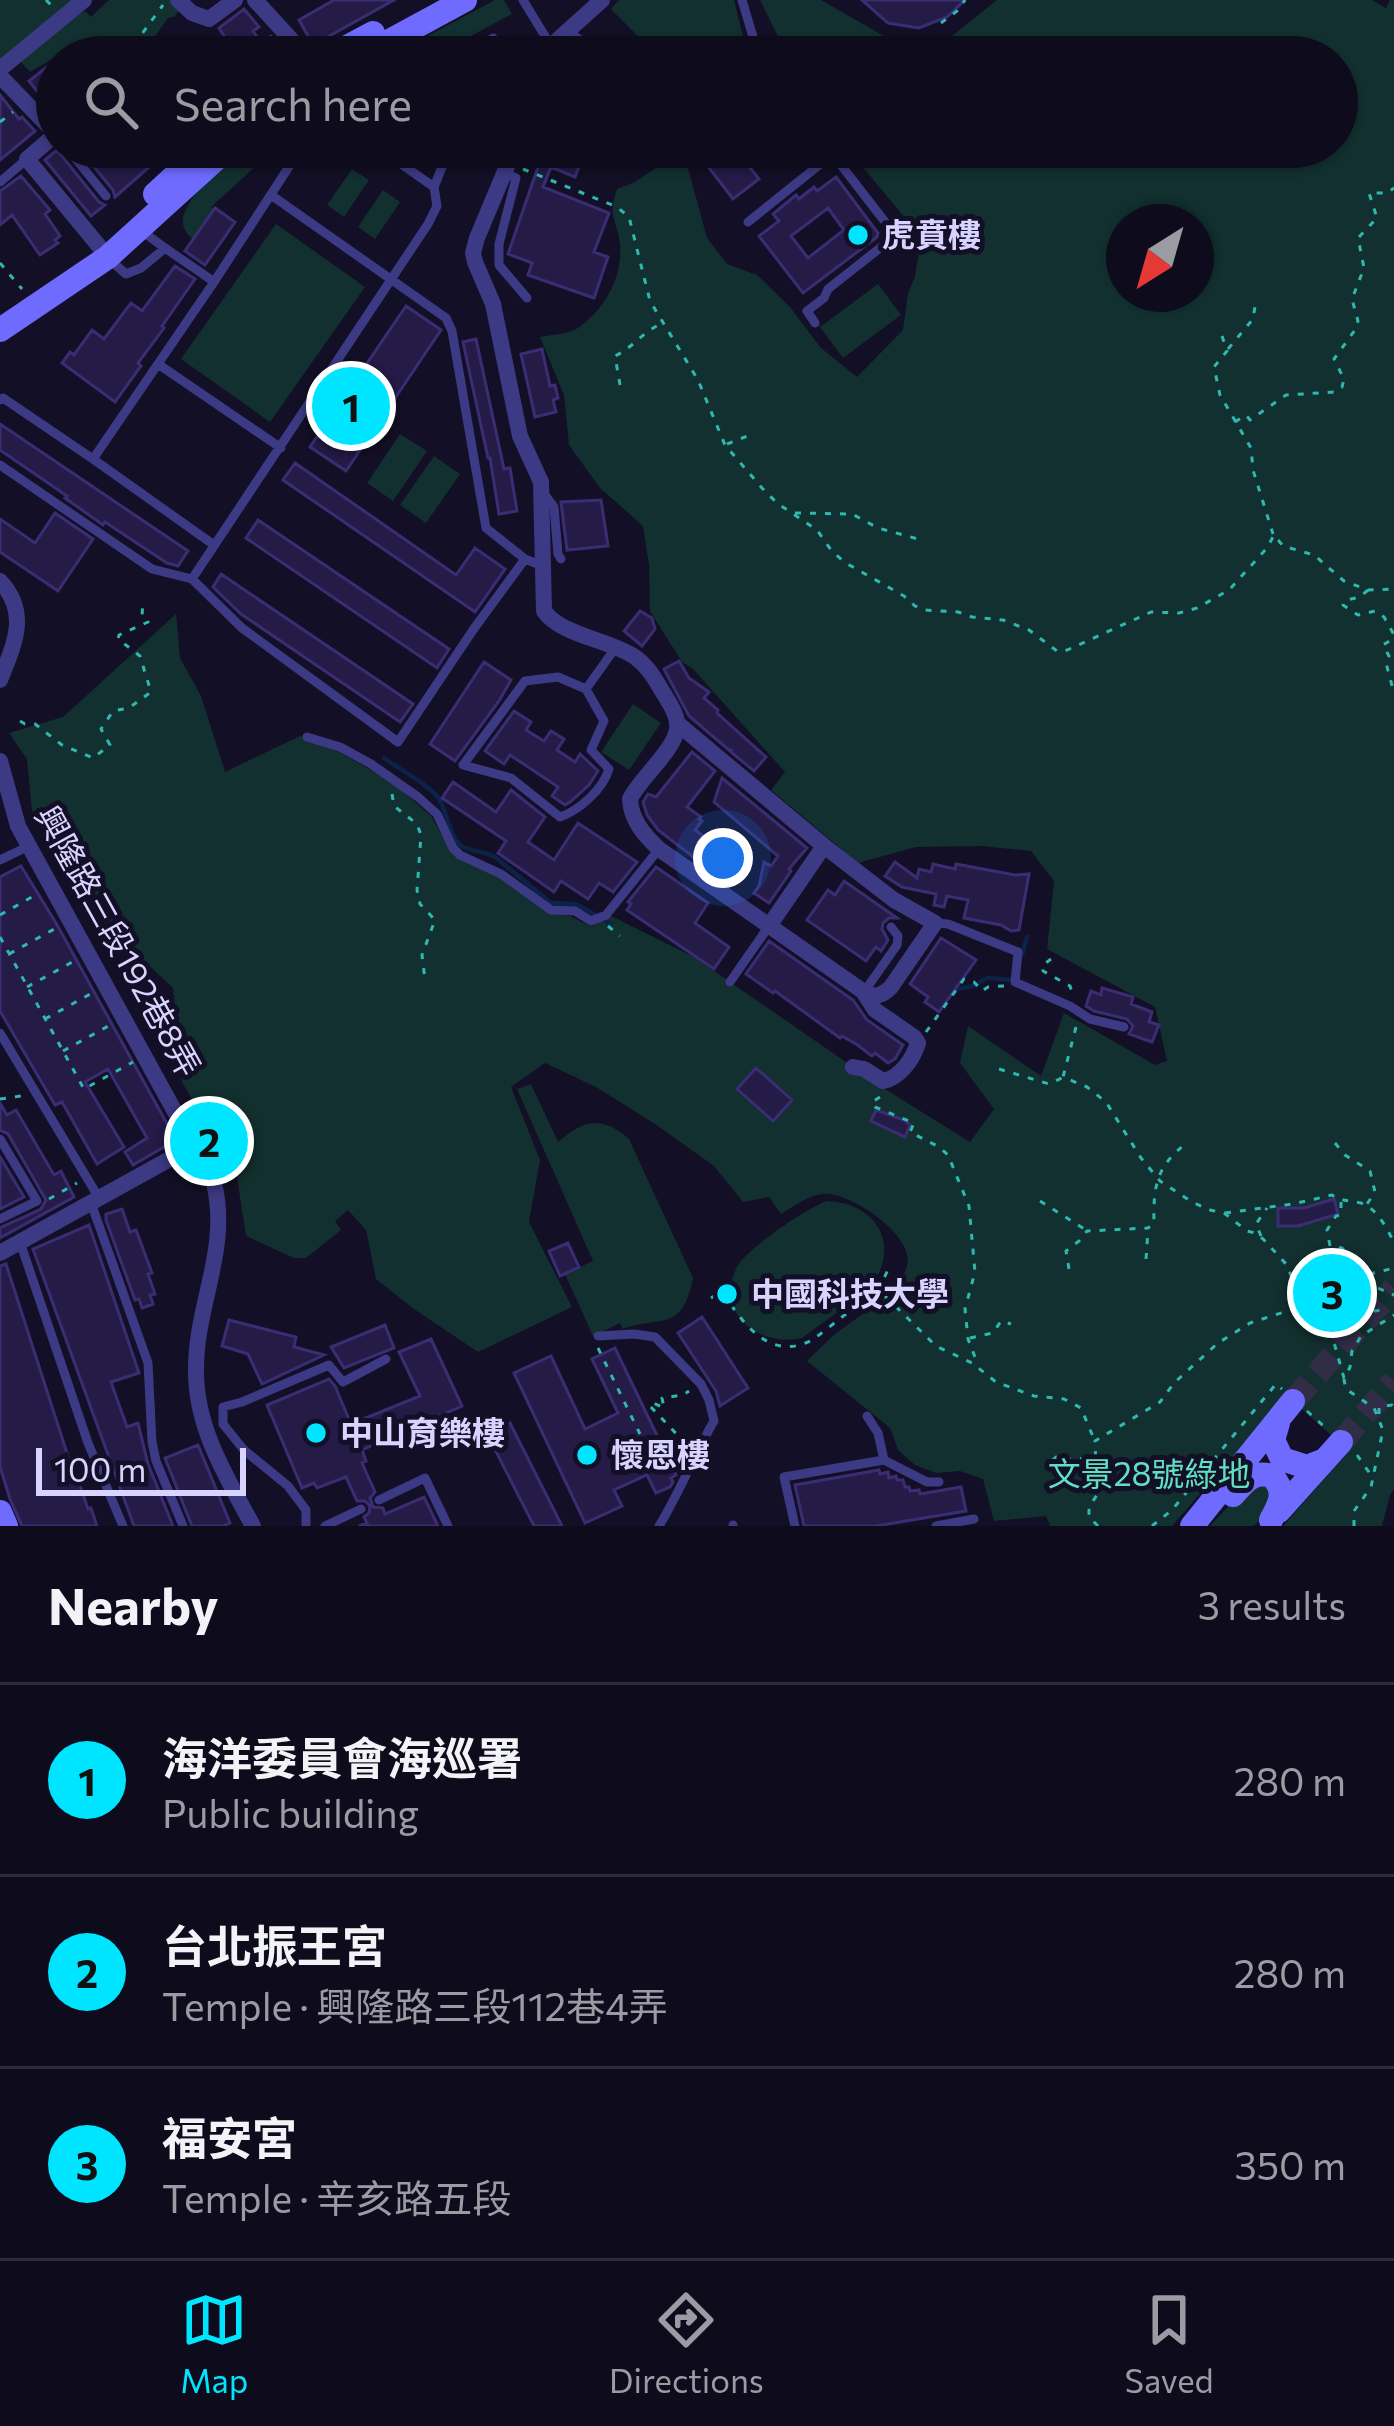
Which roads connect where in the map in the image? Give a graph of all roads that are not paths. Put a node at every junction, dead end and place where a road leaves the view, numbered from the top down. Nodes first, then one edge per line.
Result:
1 (84, 0) edge
2 (178, 0) edge
3 (235, 0) edge
4 (255, 0) edge
5 (433, 0) edge
6 (523, 0) edge
7 (602, 0) edge
8 (742, 0) edge
9 (461, 1) edge
10 (569, 32) junction
11 (43, 36) edge
12 (288, 36) edge
13 (367, 36) edge
14 (397, 36) edge
15 (541, 36) edge
16 (565, 36) edge
17 (575, 36) edge
18 (753, 36) edge
19 (36, 42) edge
20 (0, 73) edge
21 (36, 112) edge
22 (36, 152) edge
23 (27, 159) junction
24 (83, 168) edge
25 (183, 168) edge
26 (207, 168) edge
27 (288, 168) edge
28 (406, 168) edge
29 (442, 168) edge
30 (508, 168) edge
31 (810, 168) edge
32 (843, 168) edge
33 (504, 173) junction
34 (0, 182) edge
35 (434, 187) junction
36 (271, 195) junction
37 (106, 196) dead end
38 (748, 221) dead end
39 (141, 230) junction
40 (102, 250) junction
41 (164, 250) junction
42 (391, 278) junction
43 (214, 282) junction
44 (527, 298) dead end
45 (0, 316) edge
46 (814, 323) dead end
47 (0, 330) edge
48 (158, 364) junction
49 (0, 400) edge
50 (281, 448) junction
51 (93, 459) junction
52 (0, 465) edge
53 (214, 544) junction
54 (525, 559) junction
55 (552, 563) junction
56 (192, 579) junction
57 (0, 581) edge
58 (616, 646) junction
59 (0, 680) edge
60 (586, 689) junction
61 (677, 723) junction
62 (307, 737) dead end
63 (0, 761) edge
64 (29, 846) junction
65 (824, 846) junction
66 (659, 849) junction
67 (0, 860) edge
68 (929, 916) junction
69 (769, 926) junction
70 (891, 927) dead end
71 (730, 982) dead end
72 (864, 992) junction
73 (1124, 1027) dead end
74 (0, 1033) edge
75 (853, 1067) dead end
76 (0, 1139) edge
77 (195, 1145) junction
78 (95, 1201) junction
79 (0, 1220) edge
80 (20, 1242) junction
81 (0, 1253) edge
82 (598, 1342) road end
83 (386, 1359) dead end
84 (867, 1416) dead end
85 (884, 1460) junction
86 (939, 1483) dead end
87 (379, 1500) dead end
88 (361, 1509) dead end
89 (0, 1512) edge
90 (974, 1519) dead end
91 (1195, 1522) edge
92 (1268, 1523) edge
93 (6, 1526) edge
94 (123, 1526) edge
95 (182, 1526) edge
96 (253, 1526) edge
97 (306, 1526) edge
98 (325, 1526) edge
99 (448, 1526) edge
100 (659, 1526) edge
101 (795, 1526) edge
102 (936, 1526) edge

1 - 11 street
2 - 3 street
4 - 12 street
5 - 13 main road
6 - 15 lane
7 - 10 street
8 - 18 lane
9 - 14 main road
10 - 16 street
10 - 17 lane
19 - 20 street
20 - 21 street
22 - 23 street
23 - 34 lane
23 - 40 street
24 - 37 lane
25 - 40 main road
26 - 39 main road
27 - 36 lane
28 - 35 lane
29 - 35 lane
30 - 33 street
31 - 38 lane
32 - 46 lane
33 - 44 lane
33 - 55 street
35 - 42 lane
36 - 42 lane
36 - 43 lane
39 - 40 main road
39 - 41 lane
40 - 41 lane
40 - 45 main road
40 - 47 main road
41 - 43 lane
42 - 50 lane
42 - 54 lane
43 - 48 lane
48 - 50 lane
48 - 51 lane
49 - 51 lane
50 - 53 lane
51 - 53 lane
52 - 56 lane
53 - 56 lane
54 - 55 lane
54 - 56 lane
55 - 58 street
57 - 59 street
58 - 60 lane
58 - 61 street
60 - 60 lane
61 - 65 street
61 - 66 street
62 - 66 lane
63 - 64 street, 興隆路三段192巷8弄
64 - 67 lane
64 - 77 street, 興隆路三段192巷8弄
65 - 68 street
65 - 69 street
66 - 69 street
68 - 72 street
68 - 73 lane
69 - 71 lane
69 - 72 street
70 - 72 lane
72 - 75 street
74 - 78 lane
76 - 79 lane
77 - 78 street
77 - 96 street, 興隆路三段192巷8弄
78 - 80 street
78 - 95 lane
80 - 81 street
80 - 94 lane
82 - 100 lane
83 - 97 lane
84 - 85 lane
85 - 86 lane
85 - 101 lane
87 - 99 lane
88 - 98 lane
89 - 93 main road
90 - 102 lane
91 - 92 main road
91 - 92 main road

